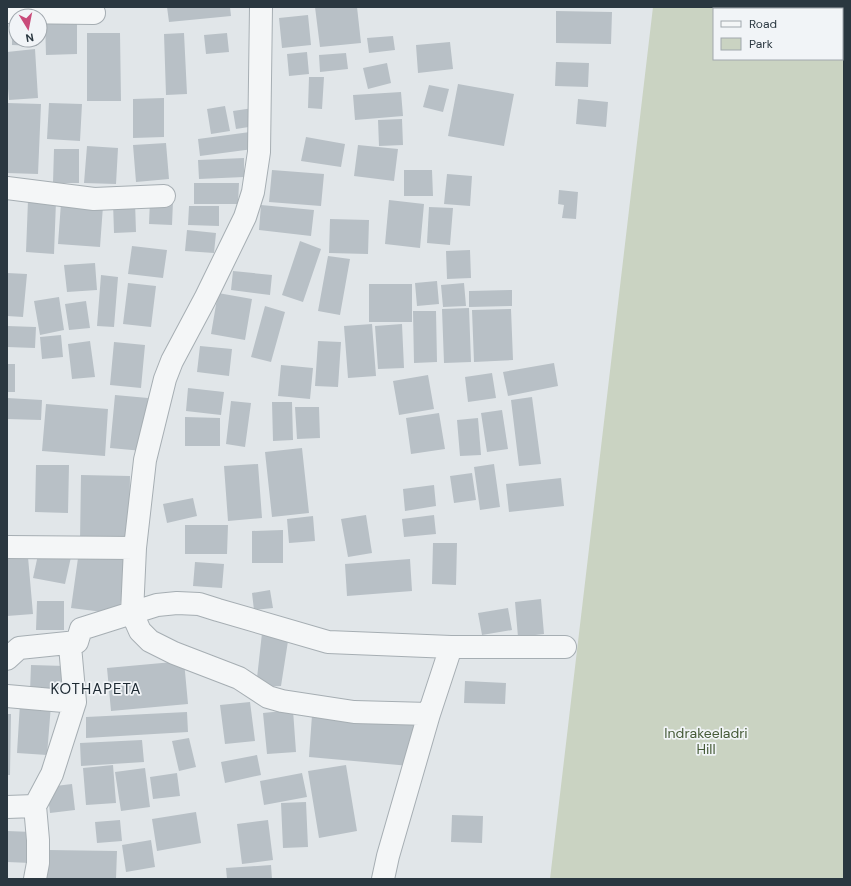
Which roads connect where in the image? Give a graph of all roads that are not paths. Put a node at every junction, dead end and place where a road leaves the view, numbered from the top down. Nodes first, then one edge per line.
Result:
1 (261, 7) edge
2 (7, 12) edge
3 (94, 13) dead end
4 (7, 188) edge
5 (164, 196) dead end
6 (7, 547) edge
7 (135, 548) junction
8 (132, 613) junction
9 (77, 642) junction
10 (451, 647) junction
11 (565, 647) dead end
12 (7, 659) edge
13 (7, 696) edge
14 (75, 702) junction
15 (429, 714) junction
16 (7, 806) edge
17 (35, 806) junction
18 (35, 879) edge
19 (383, 879) edge

1 - 7 street
2 - 3 street
4 - 5 street
6 - 7 street
7 - 8 street
8 - 9 street
8 - 10 street
8 - 15 street
9 - 12 street
9 - 14 street
10 - 11 street
10 - 15 street
13 - 14 street
14 - 17 street
15 - 19 street
16 - 17 street
17 - 18 street

